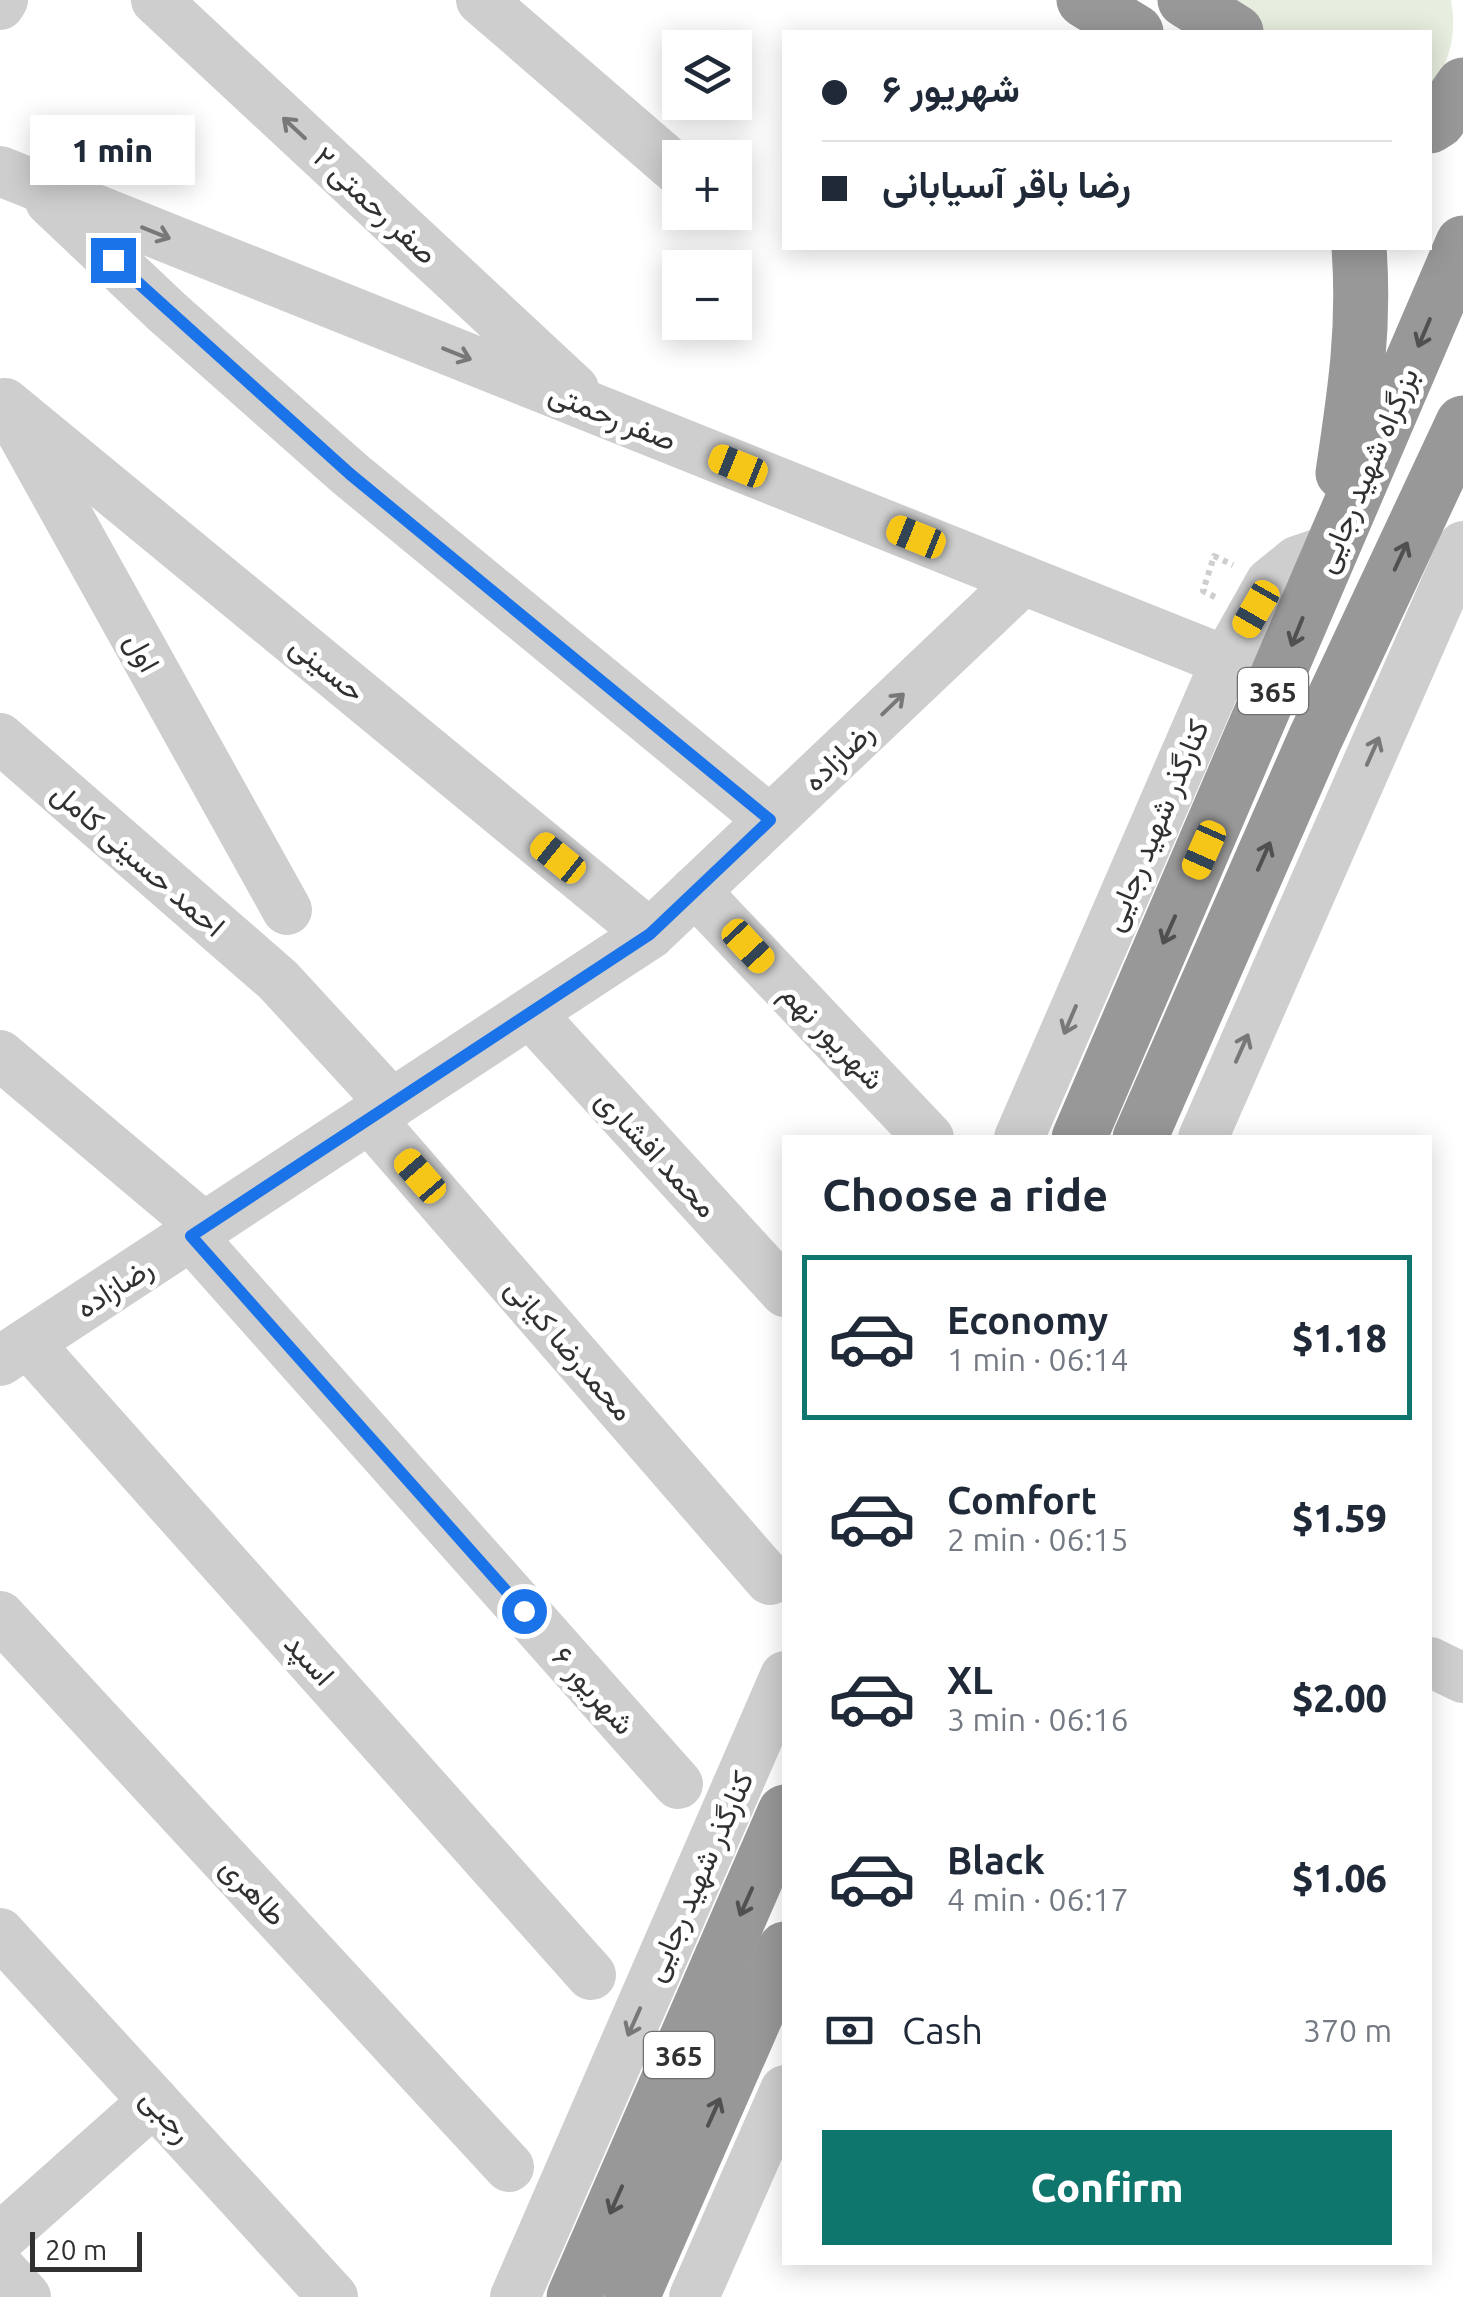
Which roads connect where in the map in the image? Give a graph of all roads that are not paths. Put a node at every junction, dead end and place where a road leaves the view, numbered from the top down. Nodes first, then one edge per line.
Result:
1 (156, 0) edge
2 (481, 0) edge
3 (1084, 0) edge
4 (1186, 0) edge
5 (1133, 30) edge
6 (1233, 30) edge
7 (1463, 85) edge
8 (1432, 124) edge
9 (662, 156) edge
10 (16, 177) edge
11 (1463, 243) edge
12 (1359, 250) edge
13 (3, 398) edge
14 (596, 409) junction
15 (1463, 423) edge
16 (1463, 546) edge
17 (1332, 548) junction
18 (1023, 580) junction
19 (1226, 661) junction
20 (0, 738) edge
21 (770, 820) junction
22 (696, 891) junction
23 (286, 910) dead end
24 (650, 934) junction
25 (530, 1014) junction
26 (0, 1056) edge
27 (381, 1111) junction
28 (926, 1135) edge
29 (1020, 1135) edge
30 (1080, 1135) edge
31 (1141, 1135) edge
32 (1204, 1135) edge
33 (198, 1232) junction
34 (782, 1289) edge
35 (14, 1352) edge
36 (770, 1580) dead end
37 (0, 1616) edge
38 (1432, 1663) edge
39 (1463, 1678) edge
40 (782, 1683) edge
41 (678, 1784) dead end
42 (782, 1819) edge
43 (0, 1933) edge
44 (782, 1956) edge
45 (592, 1975) dead end
46 (782, 2097) edge
47 (154, 2101) junction
48 (509, 2166) dead end
49 (0, 2238) edge
50 (0, 2268) edge
51 (26, 2297) edge
52 (332, 2297) edge
53 (515, 2297) edge
54 (574, 2297) edge
55 (632, 2297) edge
56 (694, 2297) edge

14 -> 1 street, صفر رحمتی ۲
2 - 9 street
3 - 5 highway
4 - 6 highway
7 - 8 highway
10 -> 14 street, صفر رحمتی
10 - 21 street
11 -> 17 highway, بزرگراه شهید رجایی / 365
12 - 17 highway
13 - 23 street, اول
13 - 24 street, حسینی
14 - 18 street, صفر رحمتی
31 -> 15 highway, 365
32 -> 16 street
17 - 19 street, کنارگذر شهید رجایی
17 -> 30 highway, بزرگراه شهید رجایی / 365
18 - 19 street, صفر رحمتی
21 -> 18 street, رضازاده
19 -> 29 street, کنارگذر شهید رجایی
20 - 27 street, احمد حسینی کامل
21 - 22 street, رضازاده
22 - 24 street, رضازاده
22 - 28 street, شهریور نهم
24 - 25 street, رضازاده
25 - 27 street, رضازاده
25 - 34 street, محمد افشاری
26 - 33 street, شهریور ۶
27 - 33 street, رضازاده
27 - 36 street, محمدرضا کیانی
33 - 35 street, رضازاده
33 - 41 street, شهریور ۶
35 - 45 street, اسپد
37 - 48 street, طاهری
38 - 39 street
40 -> 53 street, کنارگذر شهید رجایی
42 -> 54 highway, 365
43 - 47 street, رجبی
55 -> 44 highway, 365
46 - 56 street
47 - 49 street
47 - 52 street, رجبی
50 - 51 street

